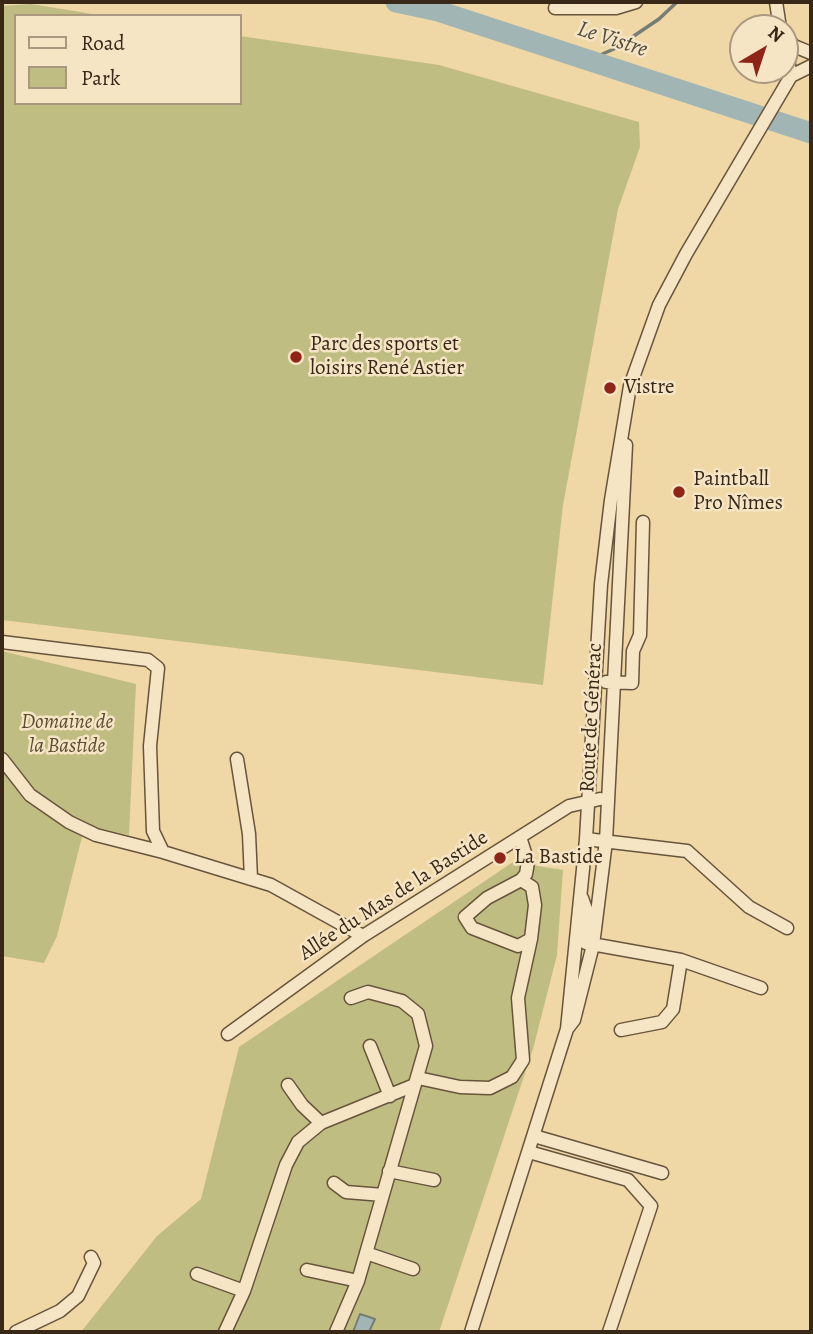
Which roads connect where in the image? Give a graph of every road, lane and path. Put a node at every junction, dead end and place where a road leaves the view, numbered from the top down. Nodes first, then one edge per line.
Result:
1 (636, 2) edge
2 (555, 8) dead end
3 (786, 84) edge
4 (628, 403) junction
5 (643, 522) dead end
6 (2, 642) edge
7 (602, 682) junction
8 (612, 732) junction
9 (237, 758) dead end
10 (2, 759) edge
11 (594, 799) junction
12 (569, 806) junction
13 (520, 837) junction
14 (596, 840) junction
15 (163, 852) junction
16 (251, 879) junction
17 (521, 880) junction
18 (580, 894) junction
19 (788, 928) dead end
20 (363, 936) junction
21 (531, 939) junction
22 (593, 945) junction
23 (681, 960) junction
24 (572, 981) junction
25 (761, 988) dead end
26 (351, 998) dead end
27 (567, 1029) junction
28 (621, 1030) dead end
29 (228, 1034) dead end
30 (370, 1046) dead end
31 (415, 1082) junction
32 (288, 1085) dead end
33 (390, 1096) junction
34 (321, 1123) junction
35 (534, 1136) junction
36 (529, 1152) junction
37 (389, 1171) junction
38 (663, 1173) dead end
39 (434, 1180) dead end
40 (334, 1183) dead end
41 (383, 1195) junction
42 (366, 1252) junction
43 (91, 1257) dead end
44 (413, 1269) dead end
45 (307, 1270) dead end
46 (197, 1275) dead end
47 (358, 1281) junction
48 (244, 1291) junction
49 (16, 1332) edge
50 (225, 1332) edge
51 (336, 1332) edge
52 (471, 1332) edge
53 (609, 1332) edge

1 - 2 street
3 - 4 street, Route de Générac
4 - 7 street, Route de Générac
4 - 7 street, Route de Générac
5 - 7 street
6 - 15 street
7 - 8 street, Route de Générac
7 - 11 street, Route de Générac
8 - 11 street
8 - 14 street, Route de Générac
9 - 16 street
10 - 15 street
11 - 12 street, Allée du Mas de la Bastide
11 - 14 street, Route de Générac
12 - 13 street, Allée du Mas de la Bastide
12 - 24 street
13 - 17 street
13 - 20 street, Allée du Mas de la Bastide
14 - 18 street, Route de Générac
14 - 19 street
14 - 22 street, Route de Générac
15 - 16 street
16 - 20 street
17 - 21 street
17 - 21 street
18 - 22 street
18 - 24 street, Route de Générac
20 - 29 street, Allée du Mas de la Bastide
21 - 31 street
22 - 23 street
22 - 27 street, Route de Générac
23 - 25 street
23 - 28 street
24 - 27 street, Route de Générac
26 - 31 street
27 - 35 street, Route de Générac
30 - 33 street
31 - 33 street
31 - 37 street
32 - 34 street
33 - 34 street
34 - 48 street
35 - 36 street, Route de Générac
35 - 38 street
36 - 52 street, Route de Générac
36 - 53 street
37 - 39 street
37 - 41 street
40 - 41 street
41 - 42 street
42 - 44 street
42 - 47 street
43 - 49 street
45 - 47 street
46 - 48 street
47 - 51 street
48 - 50 street

